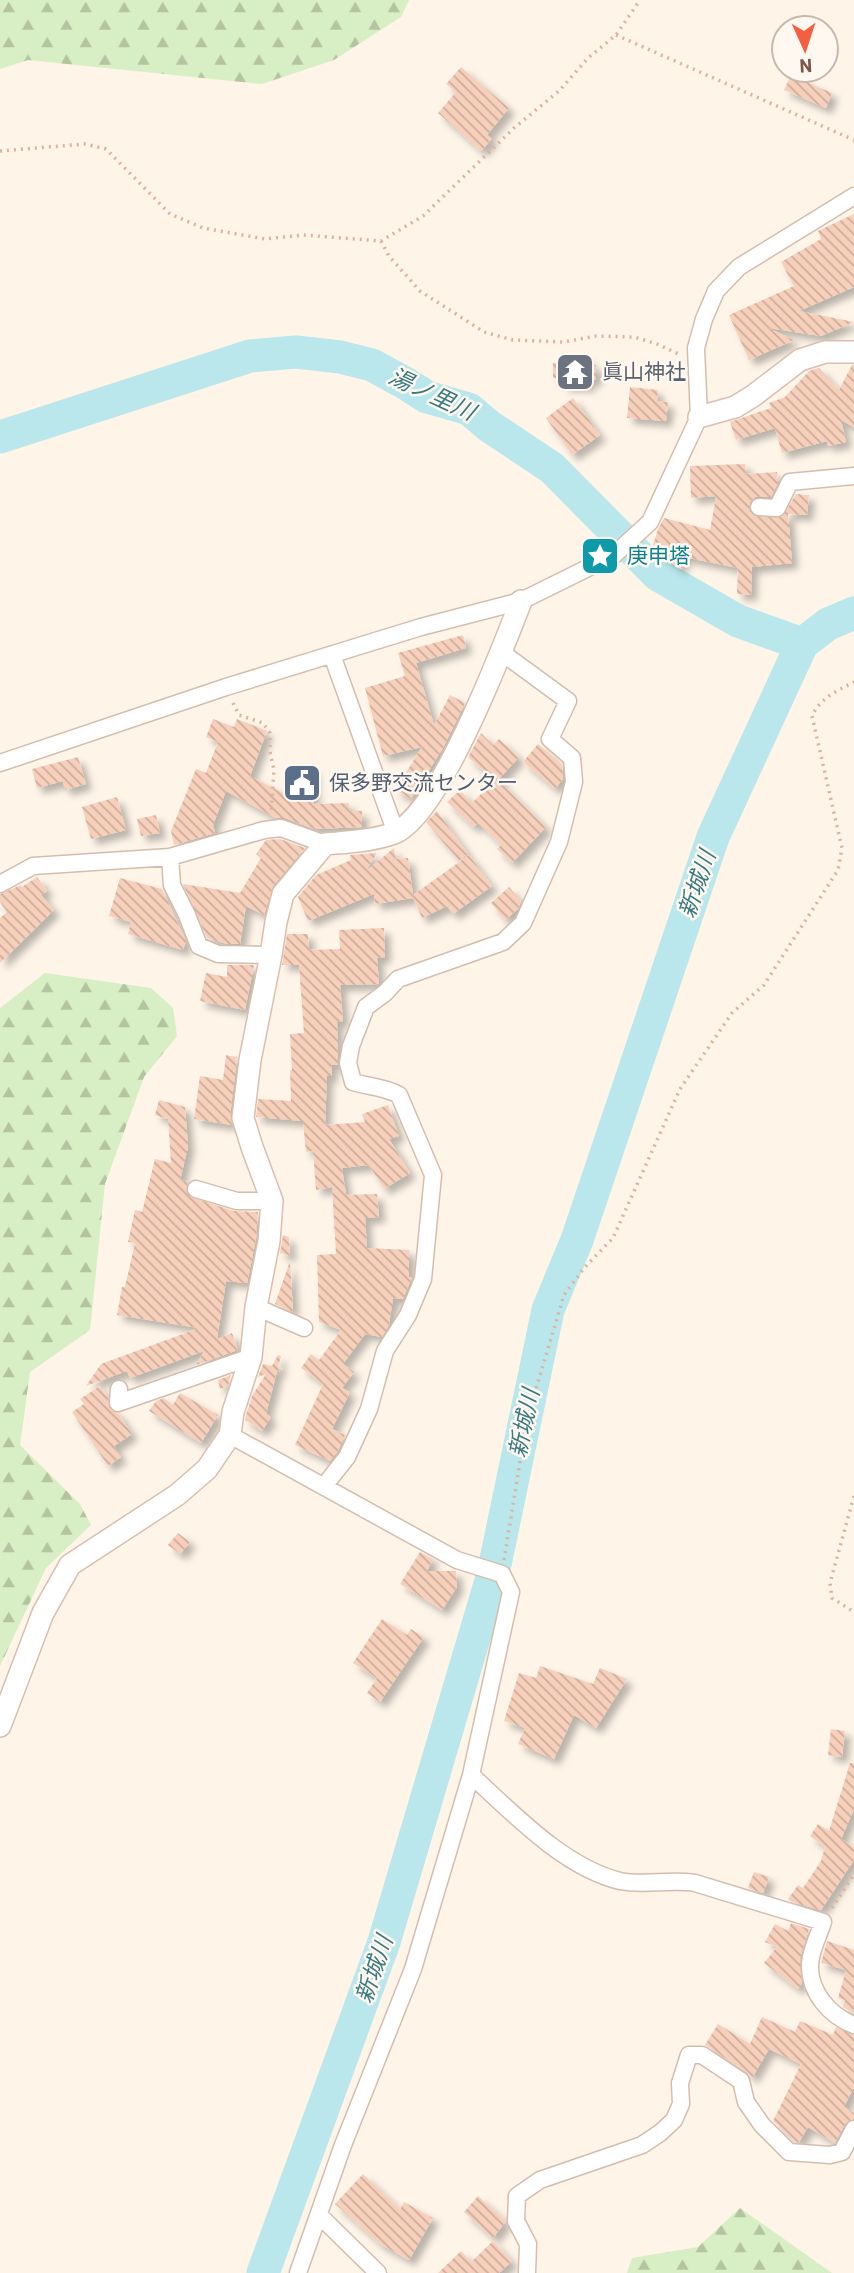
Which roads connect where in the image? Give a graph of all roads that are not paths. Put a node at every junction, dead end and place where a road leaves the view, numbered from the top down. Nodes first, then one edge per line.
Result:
1 (854, 196) edge
2 (854, 352) edge
3 (699, 417) junction
4 (854, 476) edge
5 (759, 507) dead end
6 (521, 601) junction
7 (501, 652) junction
8 (332, 655) junction
9 (0, 763) edge
10 (396, 833) junction
11 (325, 844) junction
12 (170, 857) junction
13 (0, 884) edge
14 (271, 955) junction
15 (196, 1189) dead end
16 (272, 1200) junction
17 (256, 1307) junction
18 (304, 1328) dead end
19 (251, 1357) junction
20 (119, 1389) dead end
21 (230, 1435) junction
22 (324, 1486) junction
23 (0, 1726) edge
24 (471, 1776) junction
25 (854, 2025) edge
26 (854, 2129) edge
27 (318, 2215) junction
28 (298, 2273) edge
29 (377, 2273) edge
30 (527, 2273) edge

1 - 3 street
2 - 3 street
3 - 6 street
4 - 5 street
6 - 7 street
6 - 8 street
7 - 10 street
7 - 22 street
8 - 9 street
8 - 10 street
10 - 11 street
11 - 12 street
11 - 14 street
12 - 13 street
12 - 14 street
14 - 16 street
15 - 16 street
16 - 17 street
17 - 18 street
17 - 19 street
19 - 20 street
19 - 21 street
21 - 22 street
21 - 23 street
22 - 24 street
24 - 25 street
24 - 27 street
26 - 30 street
27 - 28 street
27 - 29 street

